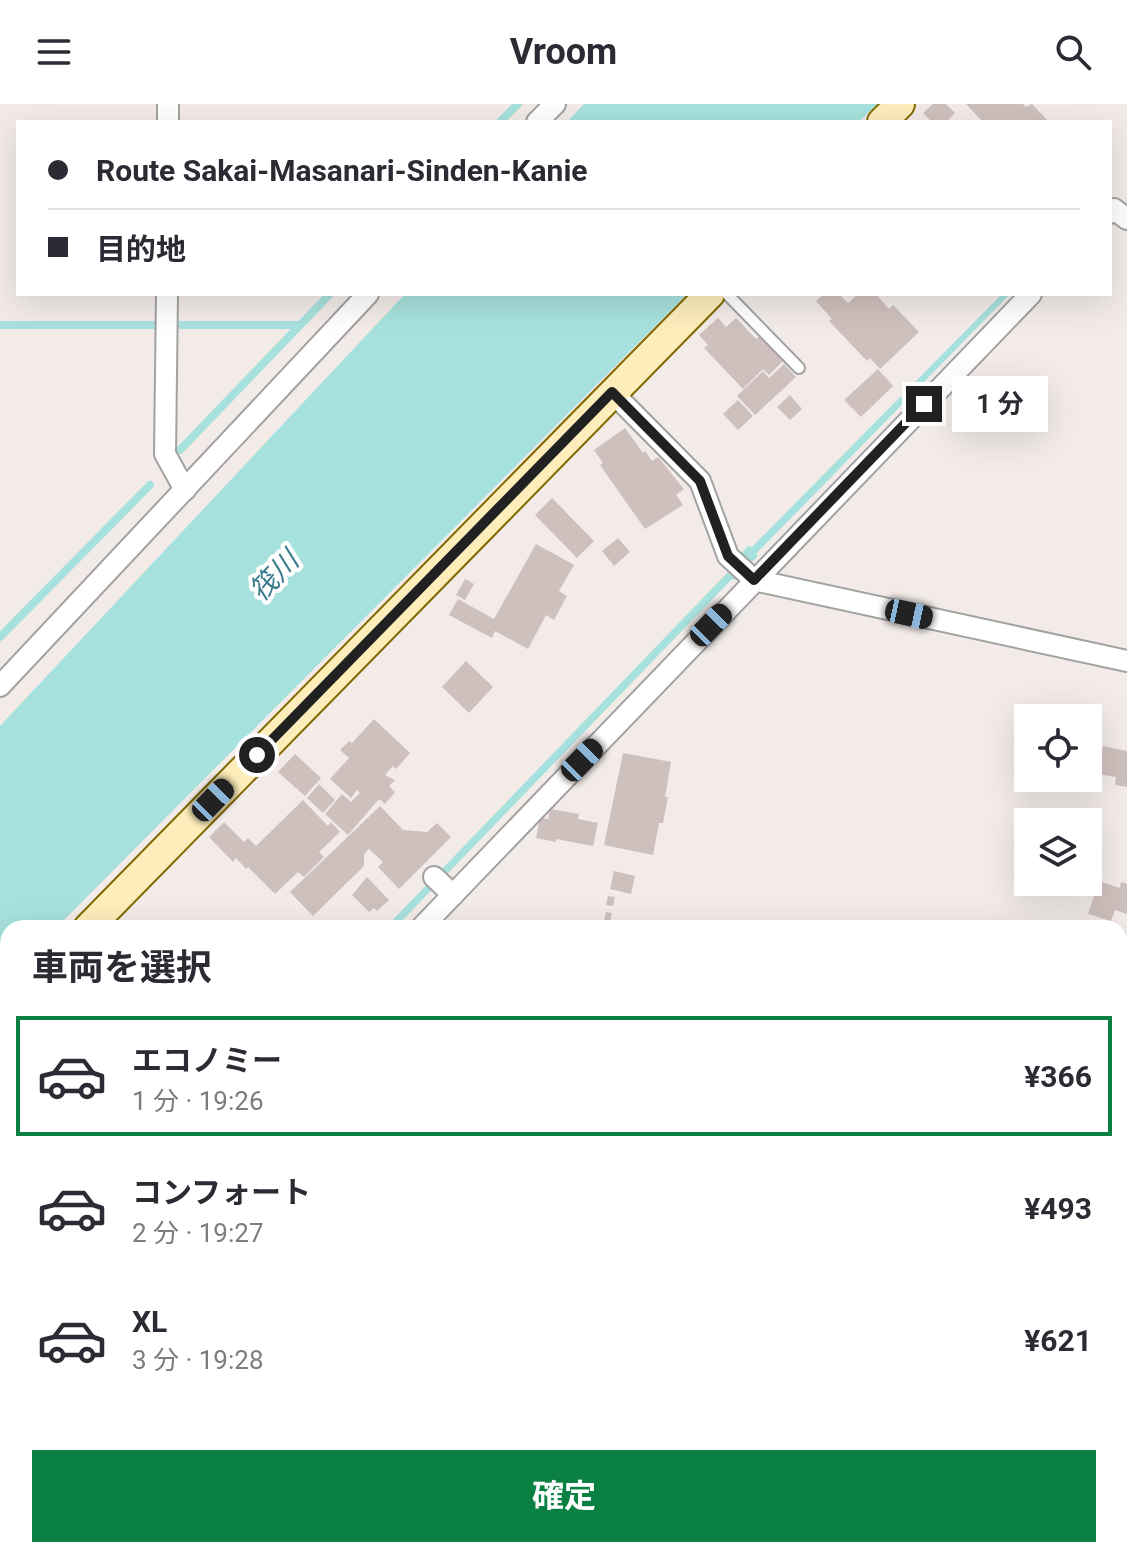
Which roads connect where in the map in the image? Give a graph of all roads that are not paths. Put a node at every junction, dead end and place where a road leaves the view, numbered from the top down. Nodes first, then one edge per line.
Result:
1 (555, 104) edge
2 (900, 104) edge
3 (539, 120) edge
4 (884, 120) edge
5 (167, 296) edge
6 (366, 296) edge
7 (708, 296) edge
8 (729, 296) edge
9 (1029, 296) edge
10 (799, 368) dead end
11 (612, 392) junction
12 (185, 490) junction
13 (754, 580) junction
14 (1127, 661) edge
15 (0, 686) edge
16 (96, 920) edge
17 (425, 920) edge

1 - 3 street
2 - 4 main road
5 - 12 street
6 - 12 street
7 - 11 main road
8 - 10 lane
9 - 13 street
11 - 13 street
11 - 16 main road
12 - 15 street
13 - 14 street
13 - 17 street

